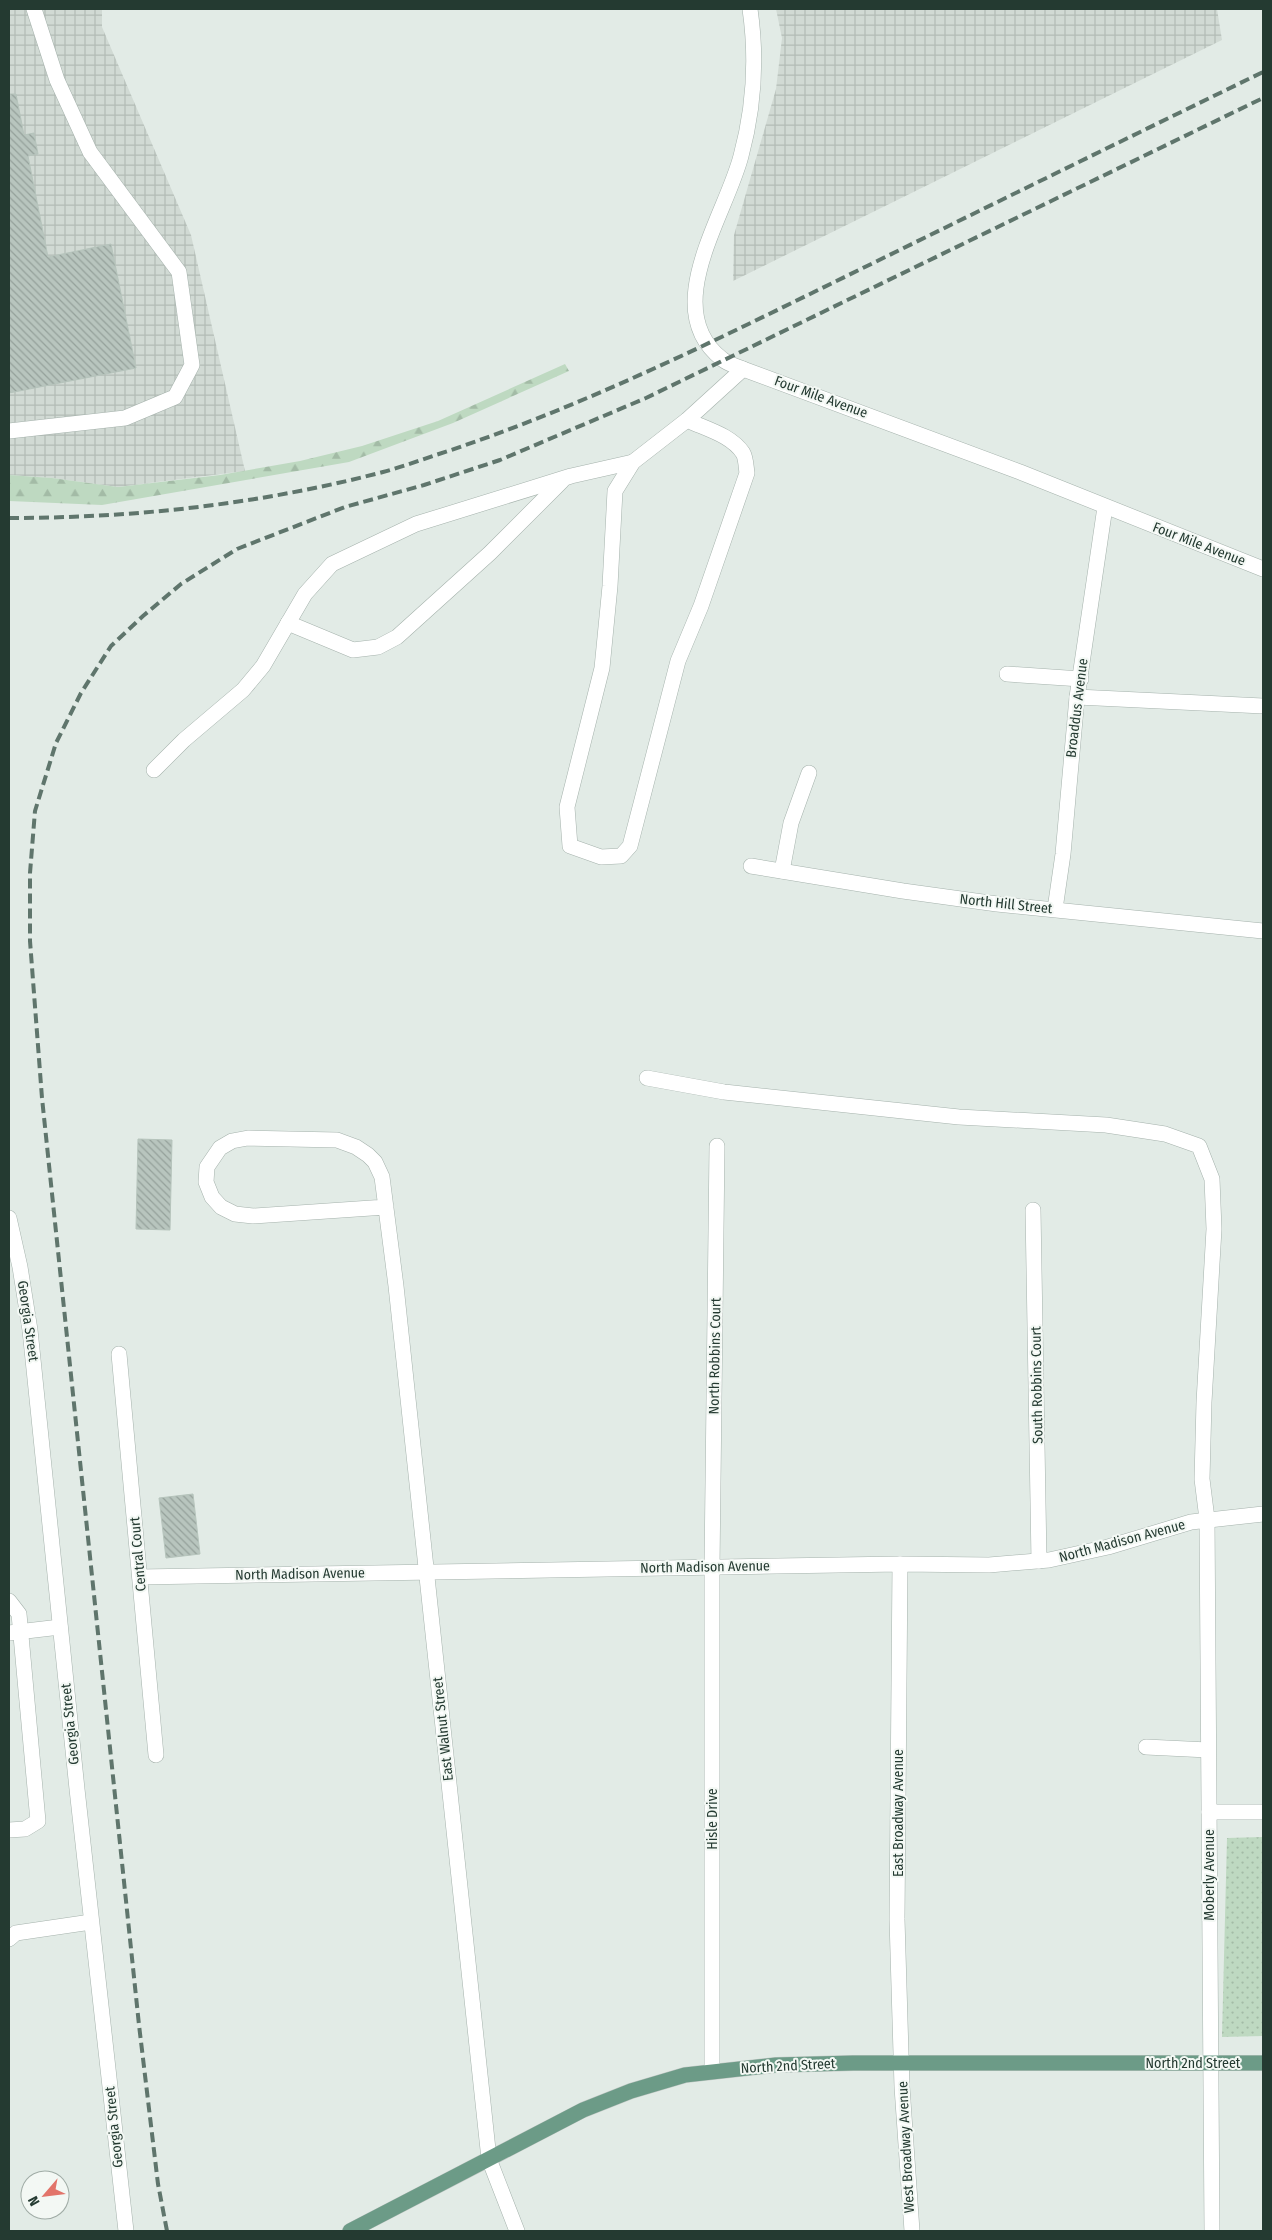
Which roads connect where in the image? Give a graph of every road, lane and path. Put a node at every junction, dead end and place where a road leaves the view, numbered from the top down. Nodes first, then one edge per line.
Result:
1 (34, 9) edge
2 (750, 9) edge
3 (743, 369) junction
4 (688, 420) junction
5 (9, 431) edge
6 (633, 462) junction
7 (565, 478) junction
8 (1105, 507) junction
9 (1263, 569) edge
10 (288, 623) junction
11 (1007, 674) dead end
12 (1081, 678) junction
13 (1077, 697) junction
14 (1263, 706) edge
15 (154, 770) dead end
16 (809, 773) dead end
17 (751, 866) dead end
18 (782, 871) junction
19 (1055, 909) junction
20 (1263, 931) edge
21 (647, 1078) dead end
22 (717, 1146) dead end
23 (386, 1208) junction
24 (1033, 1210) dead end
25 (9, 1218) edge
26 (119, 1354) dead end
27 (1263, 1514) edge
28 (1207, 1519) junction
29 (1039, 1561) junction
30 (900, 1564) junction
31 (712, 1567) junction
32 (426, 1572) junction
33 (140, 1577) junction
34 (9, 1601) edge
35 (60, 1627) junction
36 (15, 1632) edge
37 (1146, 1747) dead end
38 (1208, 1750) junction
39 (156, 1755) dead end
40 (1209, 1812) junction
41 (1263, 1812) edge
42 (9, 1830) edge
43 (92, 1922) junction
44 (9, 1939) edge
45 (902, 2062) junction
46 (1210, 2063) junction
47 (1263, 2063) edge
48 (712, 2071) junction
49 (489, 2159) junction
50 (126, 2231) edge
51 (350, 2231) edge
52 (517, 2231) edge
53 (912, 2231) edge
54 (1212, 2231) edge

1 - 5 street
2 - 3 street, Four Mile Avenue
3 - 4 street
3 - 8 street, Four Mile Avenue
4 - 6 street
4 - 6 street
6 - 7 street
7 - 10 street
7 - 10 street
8 - 9 street, Four Mile Avenue
8 - 12 street, Broaddus Avenue
10 - 15 street
11 - 12 street
12 - 13 street, Broaddus Avenue
13 - 14 street
13 - 19 street, Broaddus Avenue
16 - 18 street
17 - 18 street, North Hill Street
18 - 19 street, North Hill Street
19 - 20 street, North Hill Street
21 - 28 street, Moberly Avenue
22 - 31 street, North Robbins Court
23 - 23 street, East Walnut Street
23 - 32 street, East Walnut Street
24 - 29 street, South Robbins Court
25 - 35 street, Georgia Street
26 - 33 street, Central Court
27 - 28 street, North Madison Avenue
28 - 29 street, North Madison Avenue
28 - 38 street, Moberly Avenue
29 - 30 street, North Madison Avenue
30 - 31 street, North Madison Avenue
30 - 45 street, East Broadway Avenue
31 - 32 street, North Madison Avenue
31 - 48 street, Hisle Drive
32 - 33 street, North Madison Avenue
32 - 49 street, East Walnut Street
33 - 39 street, Central Court
34 - 36 street
35 - 36 street
35 - 43 street, Georgia Street
36 - 42 street
37 - 38 street
38 - 40 street, Moberly Avenue
40 - 41 street
40 - 46 street, Moberly Avenue
43 - 44 street
43 - 50 street, Georgia Street
45 - 46 main road, North 2nd Street
45 - 48 main road, North 2nd Street
45 - 53 street, West Broadway Avenue
46 - 47 main road, North 2nd Street
46 - 54 street, Moberly Avenue
48 - 49 main road, North 2nd Street
49 - 51 main road, North 2nd Street
49 - 52 street, East Walnut Street

